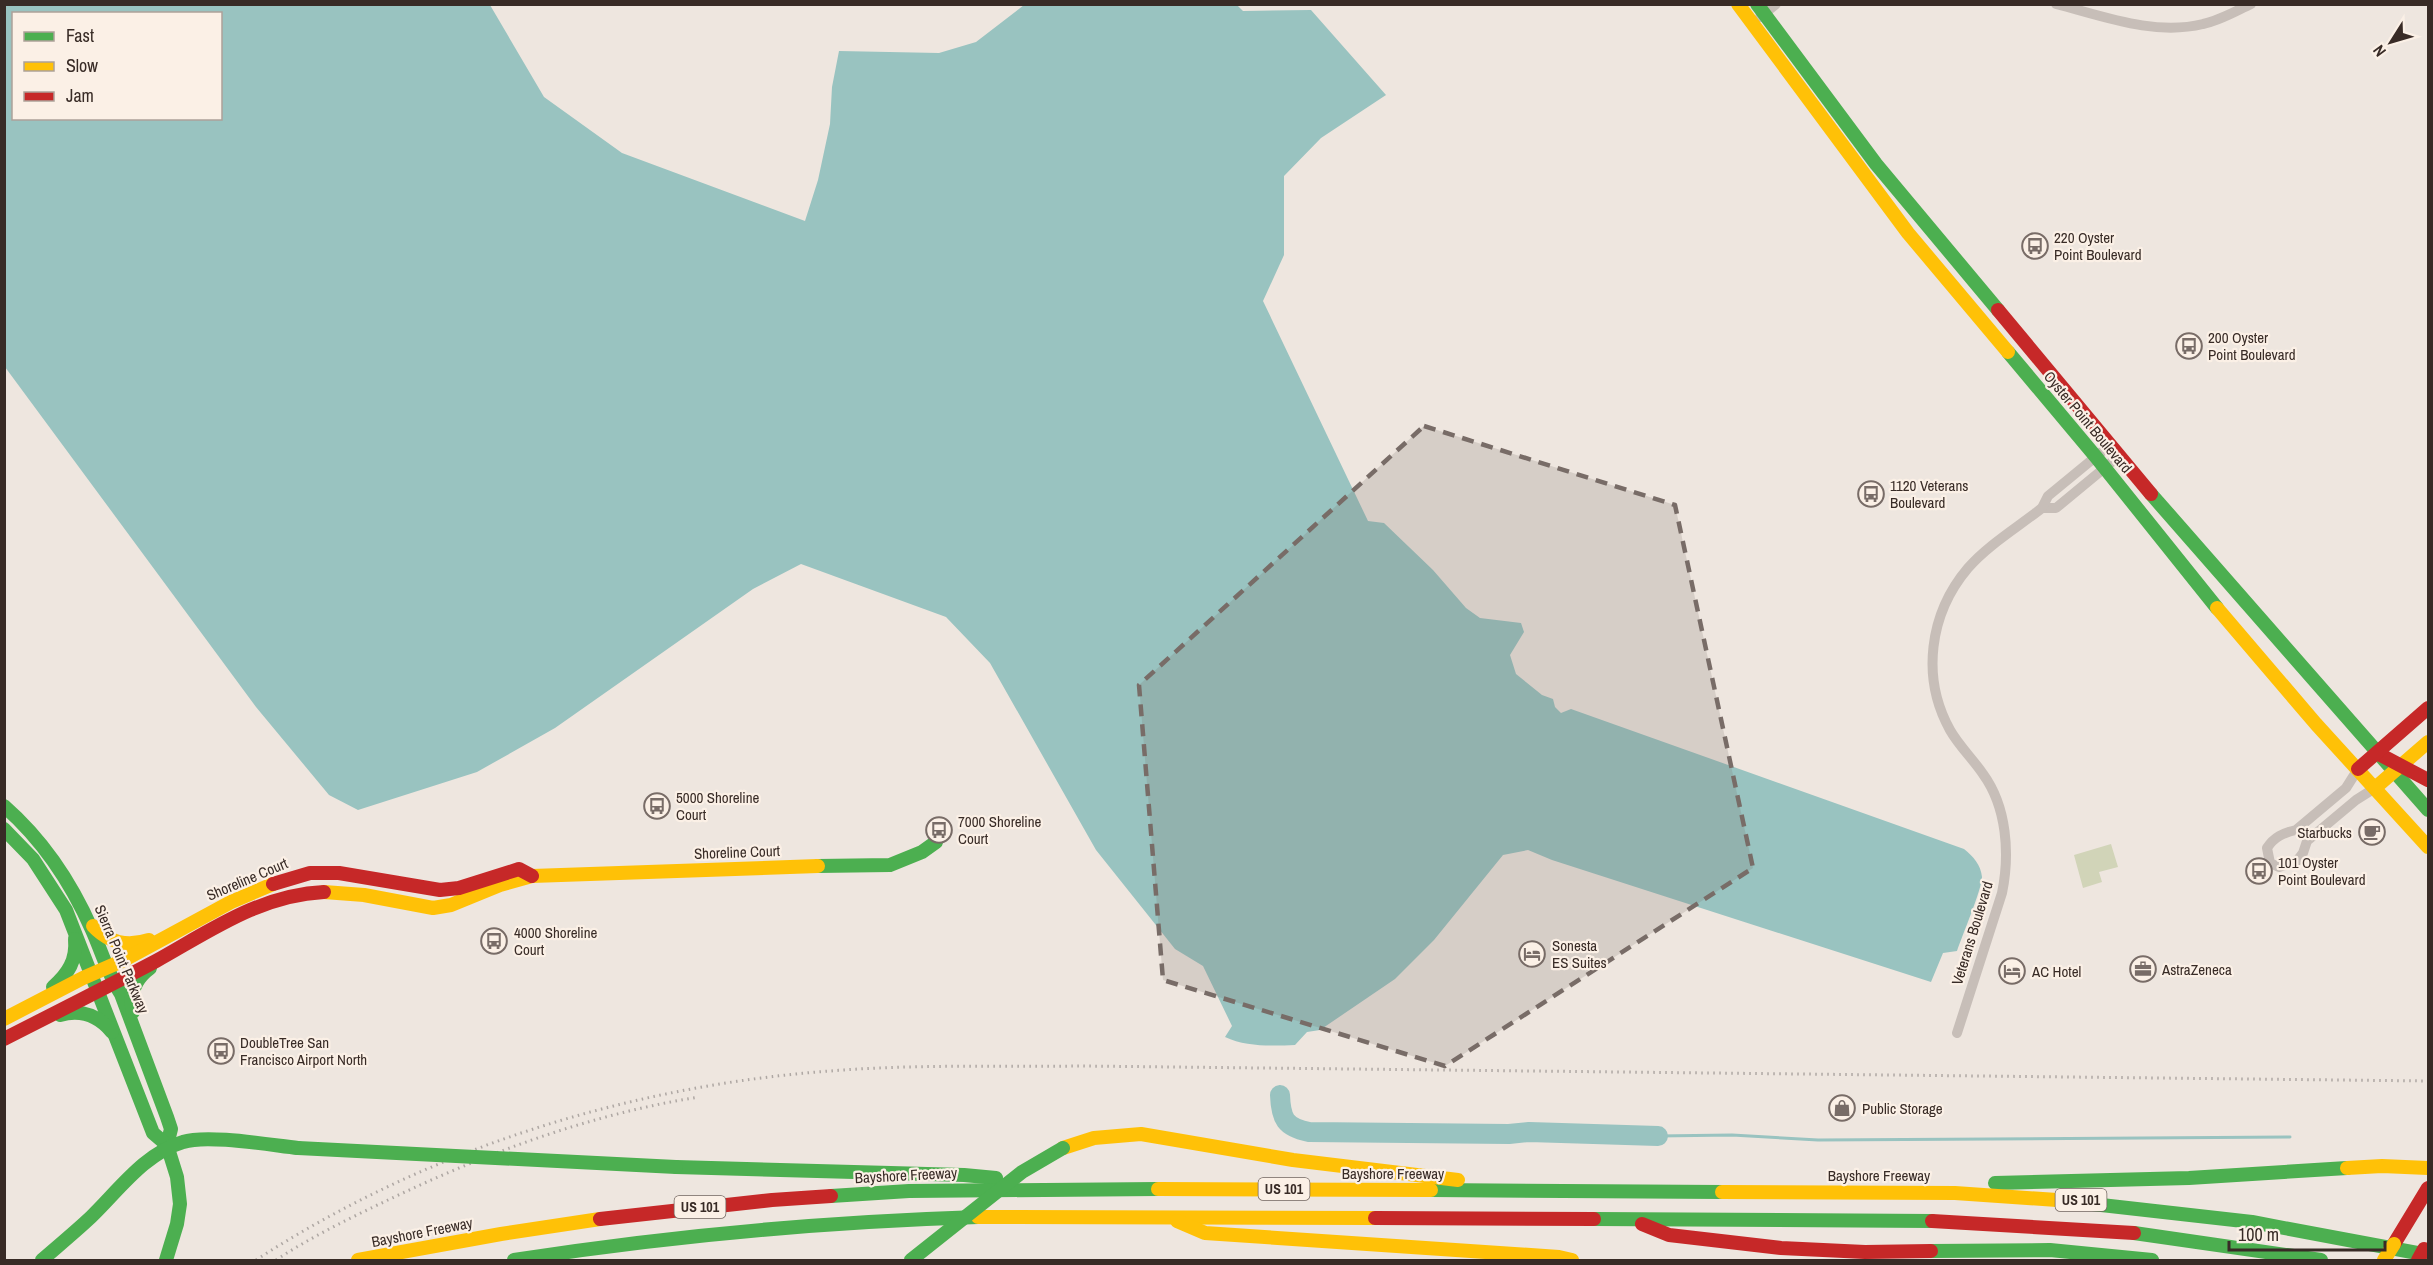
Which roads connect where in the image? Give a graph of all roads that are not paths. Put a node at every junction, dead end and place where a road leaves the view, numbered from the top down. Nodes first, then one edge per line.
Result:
1 (1776, 4) edge
2 (2056, 4) edge
3 (2251, 4) edge
4 (1739, 5) edge
5 (1760, 9) edge
6 (1753, 23) junction
7 (2115, 450) junction
8 (2101, 463) junction
9 (2428, 708) edge
10 (2428, 742) edge
11 (2377, 753) junction
12 (2358, 769) junction
13 (2397, 769) junction
14 (2428, 780) edge
15 (2375, 788) junction
16 (4, 806) edge
17 (2428, 810) edge
18 (4, 830) edge
19 (2296, 830) junction
20 (2307, 841) junction
21 (936, 842) dead end
22 (2428, 847) edge
23 (532, 876) junction
24 (66, 910) junction
25 (87, 918) junction
26 (172, 933) junction
27 (170, 953) junction
28 (108, 968) junction
29 (91, 974) junction
30 (113, 982) junction
31 (97, 990) junction
32 (29, 1005) junction
33 (4, 1019) edge
34 (21, 1031) junction
35 (1957, 1033) dead end
36 (4, 1039) edge
37 (118, 1041) junction
38 (147, 1064) junction
39 (168, 1147) junction
40 (2428, 1168) edge
41 (1045, 1188) junction
42 (2428, 1188) edge
43 (1523, 1191) junction
44 (1729, 1192) junction
45 (1169, 1217) junction
46 (1630, 1220) junction
47 (2428, 1241) edge
48 (2428, 1255) edge
49 (42, 1260) edge
50 (166, 1260) edge
51 (358, 1260) edge
52 (514, 1260) edge
53 (911, 1260) edge
54 (1572, 1260) edge
55 (2152, 1260) edge
56 (2321, 1260) edge
57 (2384, 1260) edge
58 (2418, 1260) edge

1 - 5 street
2 - 3 street
4 - 6 main road, Oyster Point Boulevard
5 - 6 street
5 - 7 main road, Oyster Point Boulevard
6 - 8 main road, Oyster Point Boulevard
7 - 8 street, Veterans Boulevard
7 - 11 main road, Oyster Point Boulevard
8 - 12 main road, Oyster Point Boulevard
8 - 35 street, Veterans Boulevard
9 - 11 main road
10 - 13 main road
11 - 12 main road
11 - 13 main road
12 - 15 main road, Oyster Point Boulevard
12 - 19 street
13 - 14 main road
13 - 15 main road
13 - 17 main road
15 - 20 street
15 - 22 main road, Oyster Point Boulevard
16 - 25 main road, Sierra Point Parkway
18 - 24 main road, Sierra Point Parkway
19 - 20 street
19 - 20 street
21 - 23 main road, Shoreline Court
23 - 26 main road, Shoreline Court
23 - 27 main road, Shoreline Court
24 - 29 main road, Sierra Point Parkway
24 - 32 main road
25 - 26 main road
25 - 28 main road, Sierra Point Parkway
26 - 28 main road, Shoreline Court
27 - 30 main road, Shoreline Court
27 - 38 main road
28 - 29 main road, Shoreline Court
28 - 30 main road, Sierra Point Parkway
29 - 31 main road, Sierra Point Parkway
29 - 32 main road, Shoreline Court
30 - 31 main road, Shoreline Court
30 - 38 main road, Sierra Point Parkway
31 - 34 main road, Shoreline Court
31 - 37 main road, Sierra Point Parkway
32 - 33 main road
34 - 36 main road
34 - 37 main road
37 - 39 main road, Sierra Point Parkway
38 - 39 main road, Sierra Point Parkway
39 - 41 main road, bridge
39 - 49 main road
39 - 50 main road, Sierra Point Parkway
40 - 44 main road
41 - 43 main road, Bayshore Freeway / US 101
41 - 51 main road, Bayshore Freeway / US 101
42 - 57 main road, bridge
43 - 44 main road, Bayshore Freeway / US 101
43 - 53 main road, bridge
44 - 48 main road, Bayshore Freeway / US 101
45 - 46 main road, US 101
45 - 52 main road, US 101
45 - 54 main road
46 - 55 main road
46 - 56 main road, US 101
47 - 58 main road, bridge

